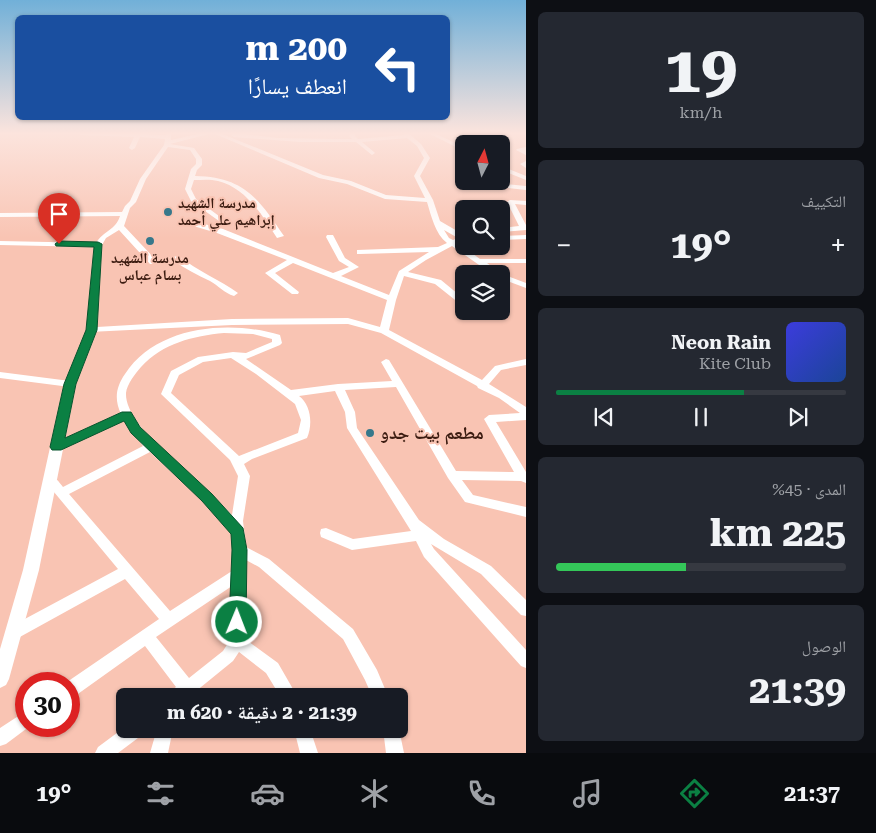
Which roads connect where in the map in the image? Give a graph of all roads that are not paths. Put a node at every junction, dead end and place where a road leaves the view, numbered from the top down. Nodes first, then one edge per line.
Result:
1 (150, 168) edge
2 (196, 168) edge
3 (301, 168) edge
4 (421, 168) edge
5 (510, 172) edge
6 (190, 178) junction
7 (526, 178) edge
8 (510, 186) edge
9 (526, 188) edge
10 (430, 200) junction
11 (526, 203) edge
12 (125, 214) junction
13 (0, 215) edge
14 (221, 220) dead end
15 (437, 222) junction
16 (193, 223) dead end
17 (120, 226) junction
18 (525, 228) edge
19 (510, 229) edge
20 (455, 232) edge
21 (280, 236) dead end
22 (330, 237) dead end
23 (510, 238) edge
24 (526, 238) edge
25 (455, 241) edge
26 (0, 243) edge
27 (452, 243) junction
28 (98, 244) junction
29 (442, 249) junction
30 (360, 252) dead end
31 (294, 260) junction
32 (477, 260) junction
33 (526, 261) edge
34 (484, 265) edge
35 (402, 273) junction
36 (334, 276) junction
37 (510, 279) edge
38 (526, 286) edge
39 (295, 292) dead end
40 (234, 293) dead end
41 (455, 296) edge
42 (391, 299) junction
43 (92, 330) junction
44 (384, 331) junction
45 (232, 355) junction
46 (386, 362) dead end
47 (526, 362) edge
48 (5, 376) edge
49 (0, 379) edge
50 (70, 384) junction
51 (399, 384) junction
52 (482, 386) junction
53 (338, 387) junction
54 (289, 394) junction
55 (526, 414) edge
56 (127, 415) junction
57 (152, 446) junction
58 (56, 447) junction
59 (237, 463) junction
60 (452, 475) junction
61 (525, 478) edge
62 (50, 480) junction
63 (61, 493) junction
64 (526, 512) edge
65 (417, 529) junction
66 (238, 532) junction
67 (326, 533) dead end
68 (240, 550) junction
69 (127, 572) junction
70 (239, 574) junction
71 (526, 610) edge
72 (169, 620) junction
73 (13, 633) junction
74 (146, 636) junction
75 (237, 642) junction
76 (526, 660) edge
77 (0, 679) edge
78 (80, 682) edge
79 (179, 688) edge
80 (187, 688) edge
81 (284, 688) edge
82 (377, 688) edge
83 (15, 728) edge
84 (0, 738) edge
85 (124, 738) edge
86 (163, 738) edge
87 (305, 738) edge
88 (392, 738) edge
89 (104, 753) edge
90 (159, 753) edge
91 (309, 753) edge
92 (395, 753) edge

1 - 12 street
2 - 6 street
3 - 10 street
4 - 10 street
5 - 7 street
6 - 14 street
6 - 21 street
8 - 9 street
10 - 15 street
11 - 18 street
12 - 13 street
12 - 17 street
15 - 20 street
15 - 27 street
16 - 31 street
17 - 28 street
17 - 40 street
18 - 19 street
22 - 36 street
23 - 24 street
25 - 27 street
26 - 28 street
27 - 29 street
27 - 32 street
28 - 43 street
29 - 30 street
29 - 35 street
31 - 36 street
31 - 39 street
32 - 33 street
32 - 34 street
35 - 41 street
35 - 42 street
36 - 42 street
37 - 38 street
42 - 44 street
43 - 44 street
43 - 50 street
44 - 52 street
45 - 54 street
45 - 56 street
45 - 59 street
46 - 51 street
47 - 52 street
48 - 49 street
48 - 50 street
50 - 58 street
51 - 53 street
51 - 60 street
52 - 55 street
53 - 54 street
53 - 65 street
54 - 59 street
55 - 61 street
56 - 57 street
56 - 58 street
57 - 63 street
57 - 66 street
58 - 62 street
59 - 66 street
60 - 61 street
60 - 64 street
62 - 63 street
62 - 73 street
63 - 69 street
65 - 67 street
65 - 71 street
65 - 76 street
66 - 68 street
68 - 70 street
68 - 82 street
69 - 72 street
69 - 73 street
70 - 72 street
70 - 75 street
72 - 74 street
73 - 77 street
74 - 78 street
74 - 79 street
75 - 80 street
75 - 81 street
83 - 84 street
85 - 89 street
86 - 90 street
87 - 91 street
88 - 92 street

